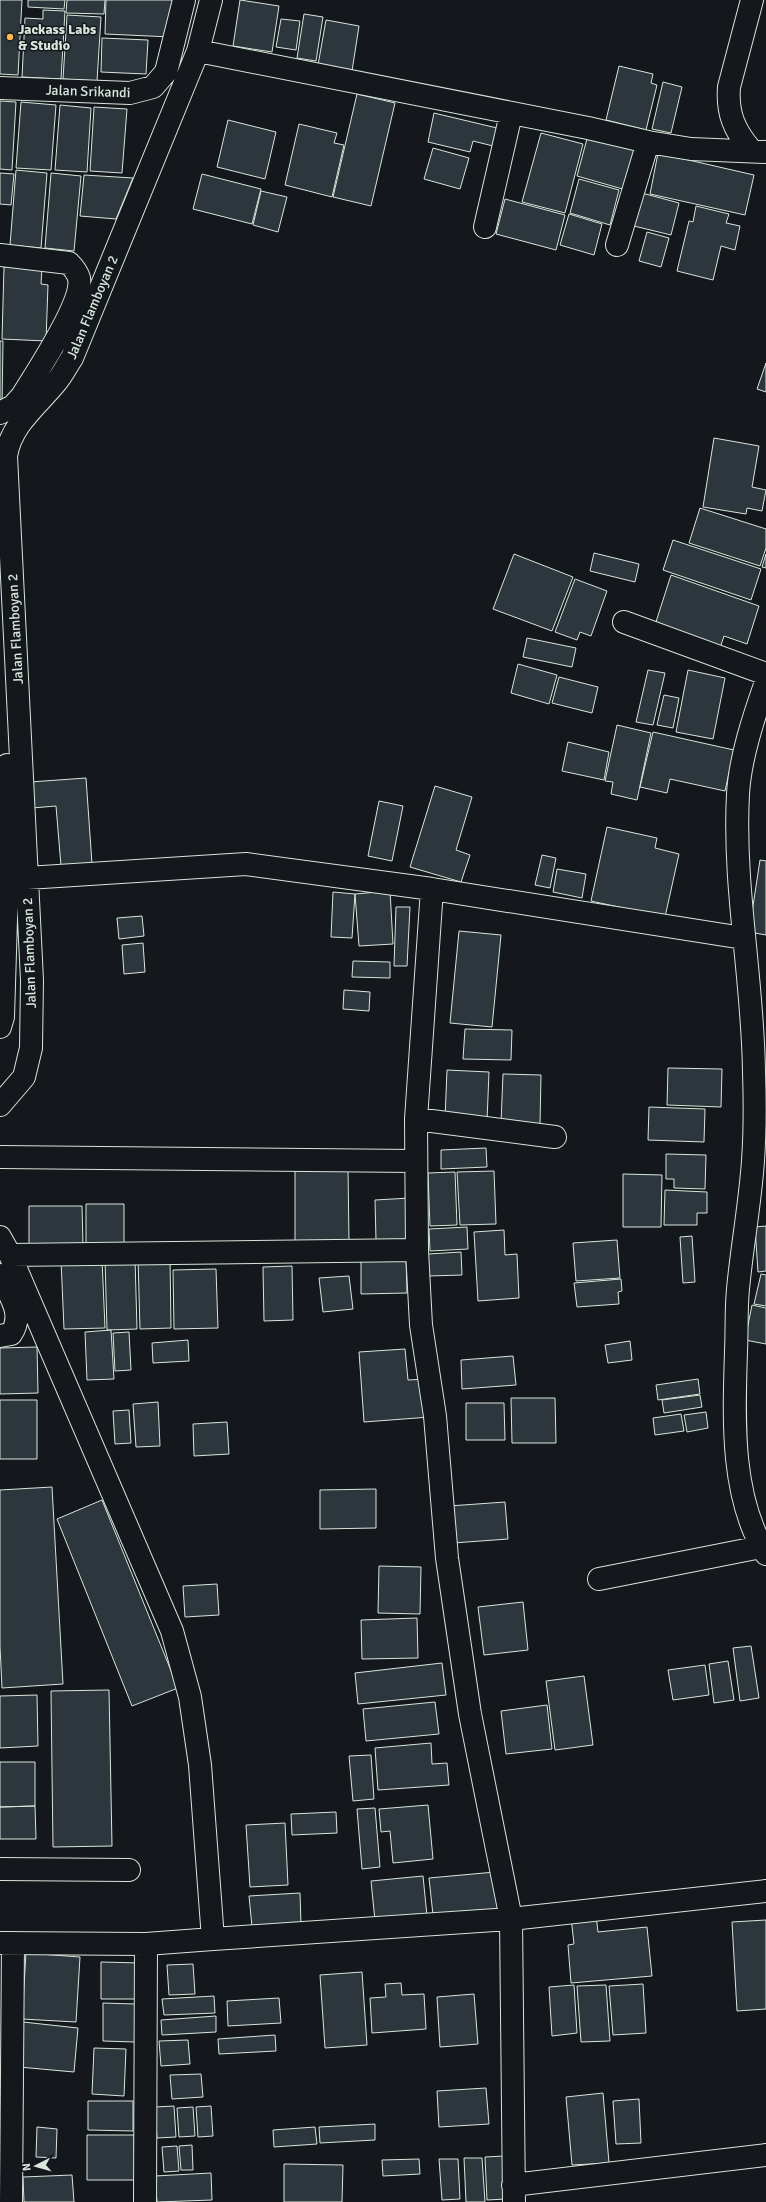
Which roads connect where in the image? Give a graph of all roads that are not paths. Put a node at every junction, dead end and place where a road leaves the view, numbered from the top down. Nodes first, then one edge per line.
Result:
1 (184, 0) edge
2 (211, 0) edge
3 (752, 0) edge
4 (198, 51) junction
5 (0, 88) edge
6 (511, 114) junction
7 (648, 142) junction
8 (758, 151) edge
9 (485, 227) dead end
10 (617, 245) dead end
11 (0, 255) edge
12 (0, 414) edge
13 (0, 614) edge
14 (624, 622) dead end
15 (766, 674) edge
16 (766, 682) edge
17 (27, 878) junction
18 (432, 888) junction
19 (743, 938) junction
20 (0, 1027) edge
21 (0, 1105) edge
22 (416, 1119) junction
23 (556, 1137) dead end
24 (0, 1157) edge
25 (415, 1161) junction
26 (5, 1246) edge
27 (417, 1250) junction
28 (0, 1275) edge
29 (0, 1336) edge
30 (764, 1550) edge
31 (599, 1579) dead end
32 (0, 1869) edge
33 (129, 1870) dead end
34 (766, 1891) edge
35 (511, 1919) junction
36 (213, 1939) junction
37 (6, 1943) edge
38 (146, 1944) junction
39 (766, 2155) edge
40 (514, 2193) edge
41 (12, 2202) edge
42 (145, 2202) edge

1 - 5 street, Jalan Srikandi
2 - 4 street, Jalan Flamboyan 2
3 - 8 street
4 - 6 street
4 - 17 street, Jalan Flamboyan 2
6 - 7 street
6 - 9 street
7 - 8 street
7 - 10 street
11 - 12 street
13 - 20 street
14 - 15 street
16 - 19 street
17 - 18 street
17 - 21 street, Jalan Flamboyan 2
18 - 19 street
18 - 22 street
19 - 30 street
22 - 23 street
22 - 25 street
24 - 25 street
25 - 27 street
26 - 27 street
26 - 36 street
27 - 35 street
28 - 29 street
30 - 31 street
32 - 33 street
34 - 35 street
35 - 36 street
35 - 40 street
36 - 38 street
37 - 38 street
37 - 41 street
38 - 42 street
39 - 40 street

